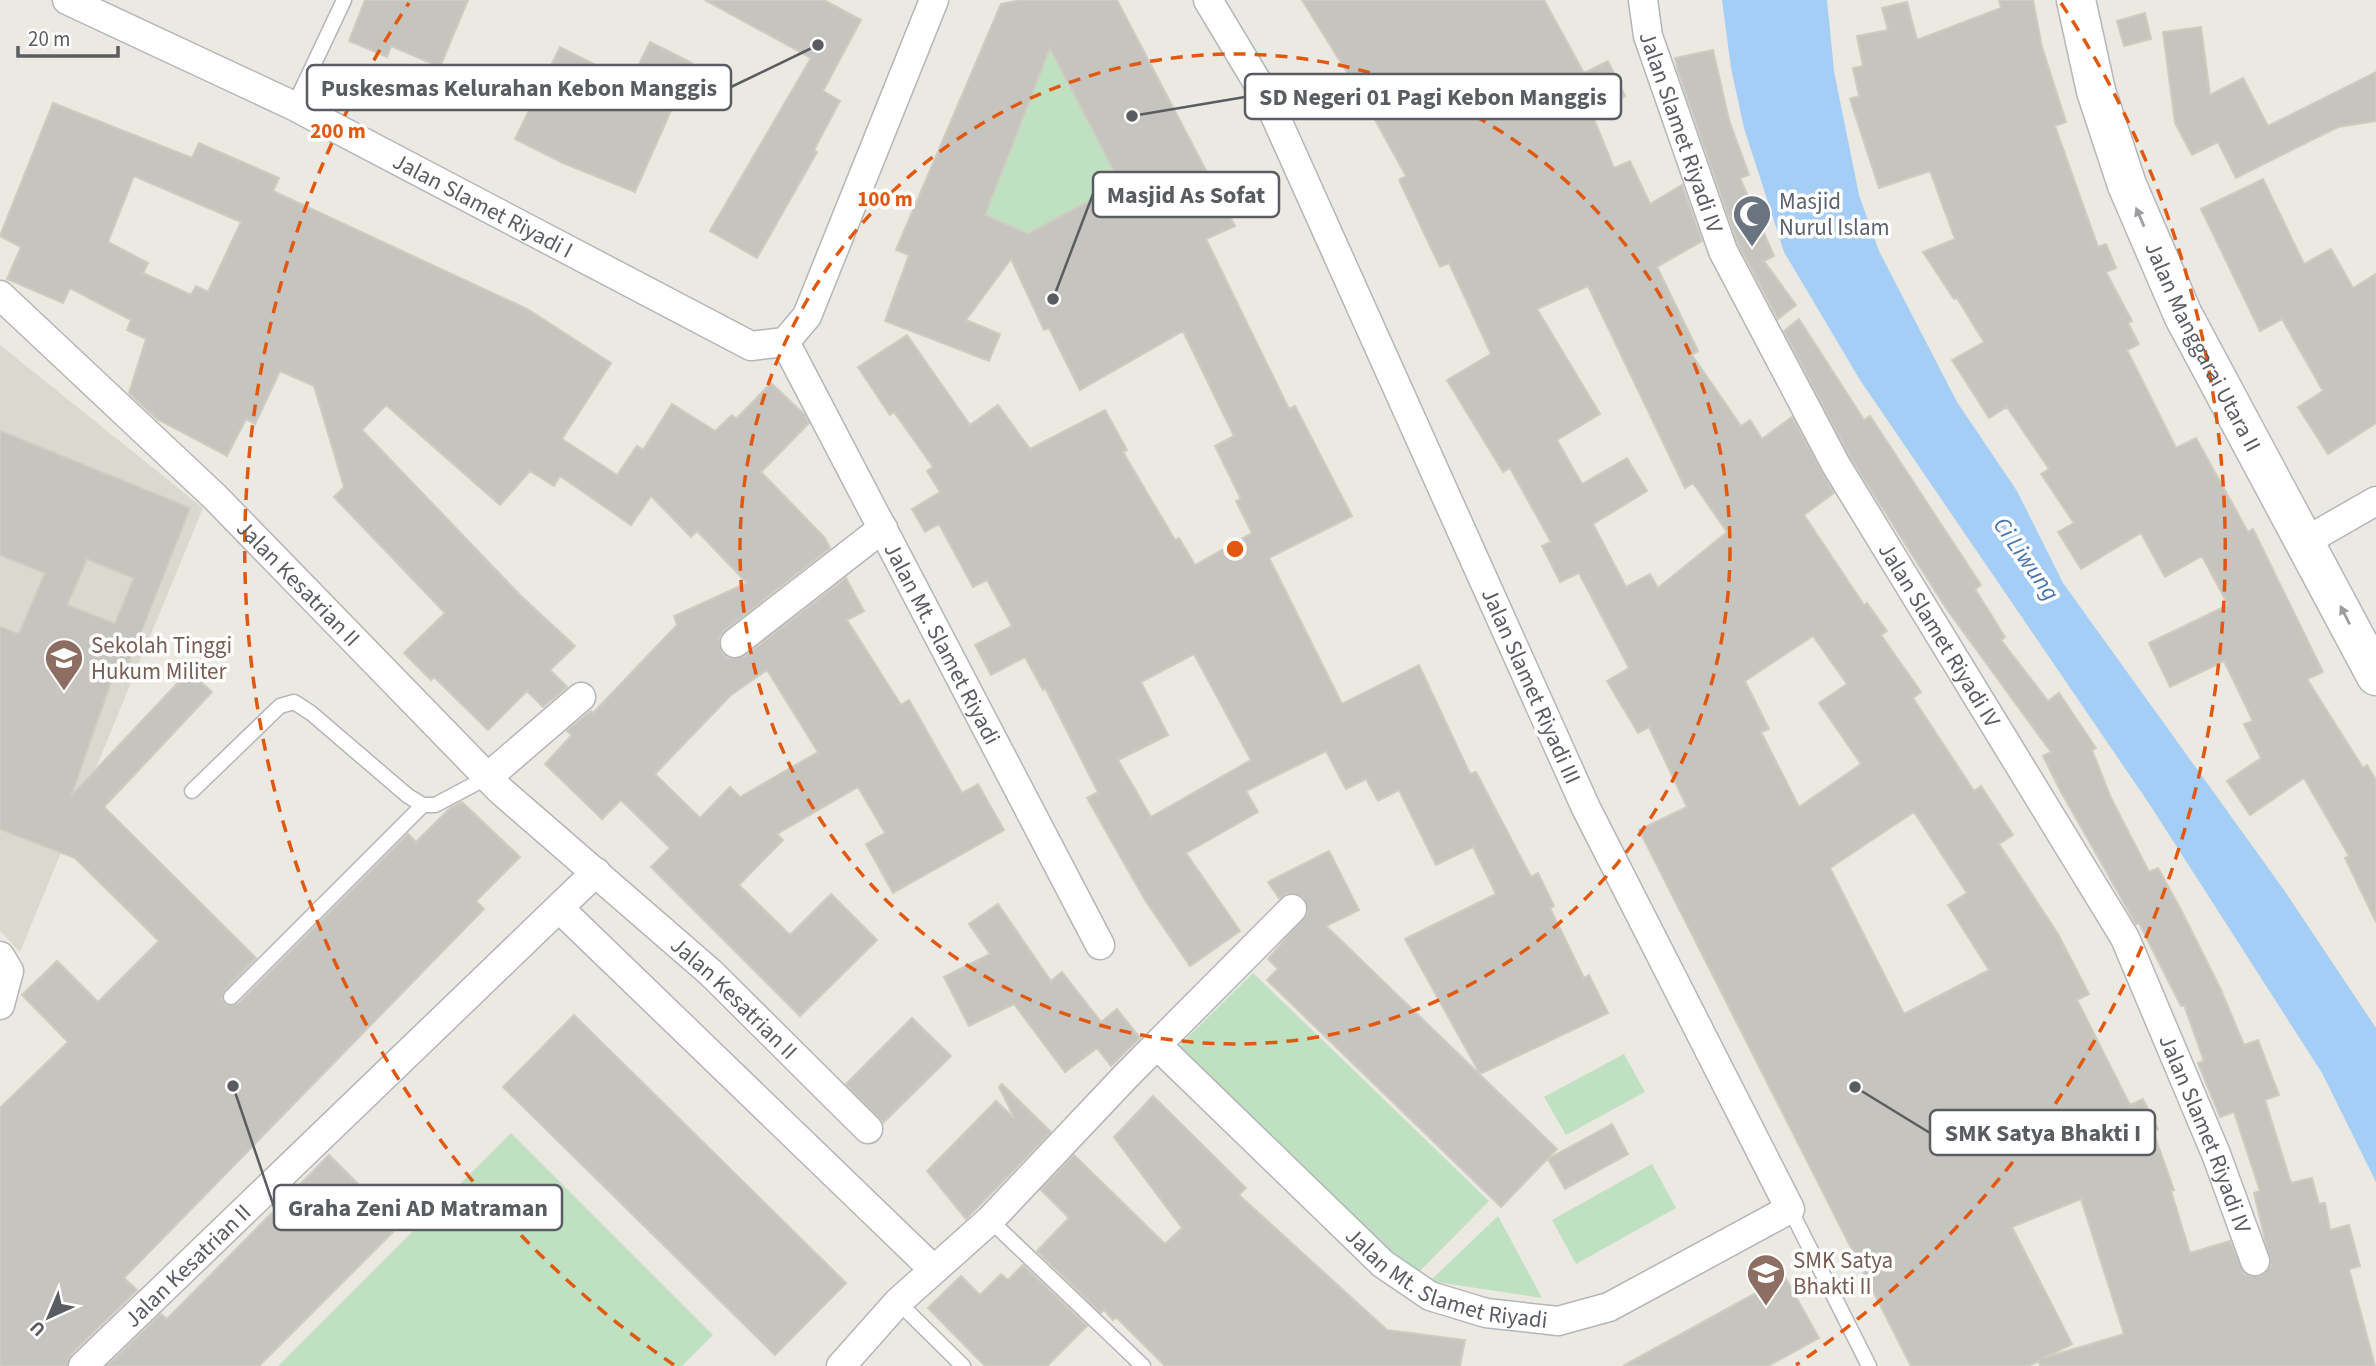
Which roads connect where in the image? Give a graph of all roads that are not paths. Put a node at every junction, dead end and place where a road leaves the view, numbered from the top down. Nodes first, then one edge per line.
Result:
1 (67, 0) edge
2 (344, 0) edge
3 (934, 0) edge
4 (1208, 0) edge
5 (1643, 0) edge
6 (2076, 0) edge
7 (294, 106) junction
8 (0, 296) edge
9 (785, 342) junction
10 (2376, 501) edge
11 (883, 528) junction
12 (2306, 541) junction
13 (735, 643) dead end
14 (2376, 676) edge
15 (581, 697) dead end
16 (488, 777) junction
17 (191, 791) dead end
18 (423, 805) junction
19 (596, 872) junction
20 (560, 909) junction
21 (1292, 909) dead end
22 (1100, 945) dead end
23 (0, 956) edge
24 (231, 997) dead end
25 (0, 1005) edge
26 (1157, 1045) junction
27 (868, 1129) dead end
28 (1790, 1209) junction
29 (990, 1220) junction
30 (2255, 1261) dead end
31 (933, 1269) junction
32 (898, 1302) junction
33 (83, 1366) edge
34 (841, 1366) edge
35 (964, 1366) edge
36 (1143, 1366) edge
37 (1869, 1366) edge

1 - 7 street, Jalan Slamet Riyadi I
2 - 7 lane
3 - 9 street
4 - 28 street, Jalan Slamet Riyadi III
5 - 30 street, Jalan Slamet Riyadi IV
12 -> 6 street, Jalan Manggarai Utara II
7 - 9 street, Jalan Slamet Riyadi I
8 - 16 street, Jalan Kesatrian II
9 - 11 street, Jalan Mt. Slamet Riyadi
10 - 12 street
11 - 13 street
11 - 22 street, Jalan Mt. Slamet Riyadi
14 -> 12 street, Jalan Manggarai Utara II
15 - 16 street
16 - 18 lane
16 - 19 street, Jalan Kesatrian II
17 - 18 lane
18 - 24 lane
19 - 20 street, Jalan Kesatrian II
19 - 27 street, Jalan Kesatrian II
20 - 31 street
20 - 33 street, Jalan Kesatrian II
21 - 26 street
23 - 25 street
26 - 28 street, Jalan Mt. Slamet Riyadi
26 - 29 street
28 - 37 lane, Jalan Slamet Riyadi III
29 - 31 street
29 - 36 lane
31 - 32 street
32 - 34 street
32 - 35 lane

